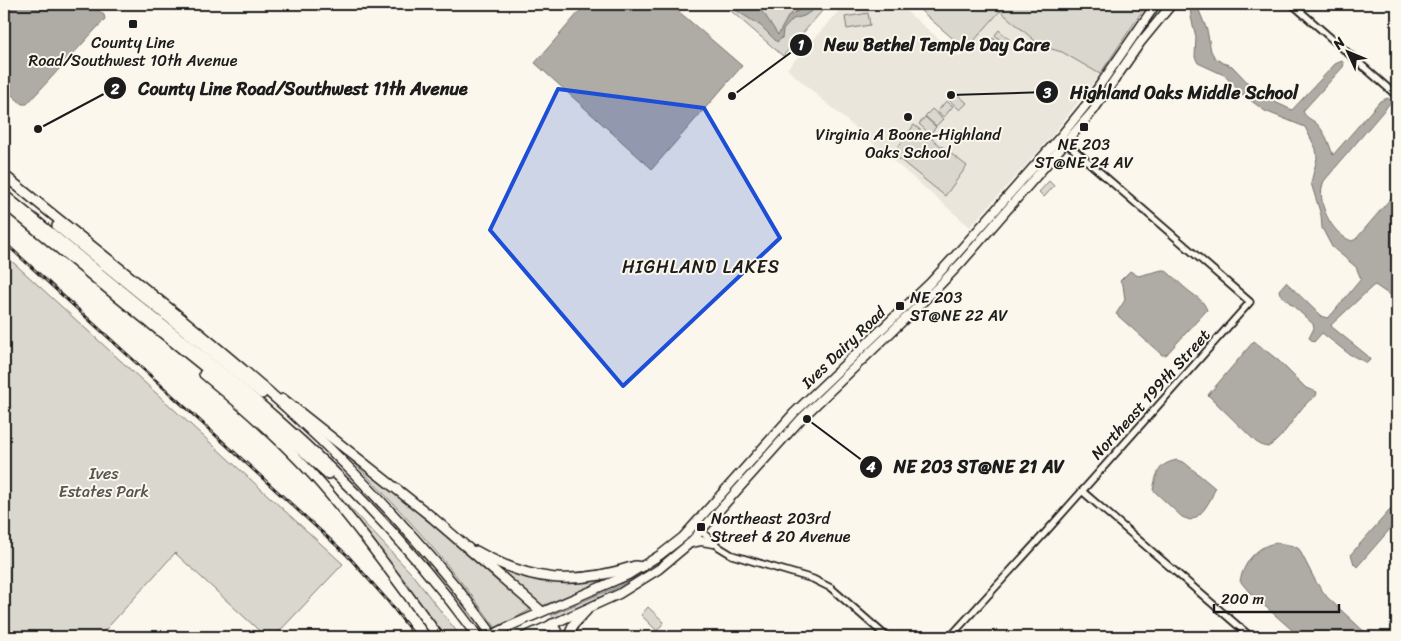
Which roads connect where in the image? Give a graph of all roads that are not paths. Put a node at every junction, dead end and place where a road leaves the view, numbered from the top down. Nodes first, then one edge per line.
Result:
1 (1156, 4) edge
2 (1172, 4) edge
3 (1292, 4) edge
4 (1397, 96) edge
5 (1060, 137) junction
6 (1067, 143) junction
7 (4, 175) edge
8 (4, 183) edge
9 (4, 195) edge
10 (4, 203) edge
11 (163, 334) junction
12 (248, 373) junction
13 (1082, 491) junction
14 (694, 525) junction
15 (702, 531) junction
16 (714, 543) junction
17 (689, 544) junction
18 (464, 545) junction
19 (642, 567) junction
20 (586, 610) junction
21 (541, 612) junction
22 (552, 624) junction
23 (439, 637) edge
24 (470, 637) edge
25 (478, 637) edge
26 (488, 637) edge
27 (494, 637) edge
28 (524, 637) edge
29 (560, 637) edge
30 (569, 637) edge
31 (887, 637) edge
32 (950, 637) edge
33 (1250, 637) edge

1 - 5 main road, Ives Dairy Road
2 - 6 main road, Ives Dairy Road
3 - 4 street
5 - 6 street
5 - 14 main road, Ives Dairy Road
6 - 13 street, Northeast 199th Street
6 - 15 main road, Ives Dairy Road
7 - 12 highway
8 - 26 highway
9 - 25 highway
10 - 11 highway
11 - 23 highway
11 - 24 highway
12 - 18 highway
12 - 27 highway
13 - 32 street, Northeast 199th Street
13 - 33 street
14 - 15 main road
14 - 19 main road, Ives Dairy Road
15 - 16 street
15 - 17 main road, Ives Dairy Road
16 - 17 main road
16 - 31 street
17 - 20 main road, Ives Dairy Road
18 - 19 highway
18 - 21 highway
19 - 21 main road, Ives Dairy Road
20 - 22 main road, Ives Dairy Road
20 - 30 highway
21 - 22 main road
21 - 26 main road, Ives Dairy Road, bridge
22 - 28 main road, Ives Dairy Road
22 - 29 highway

